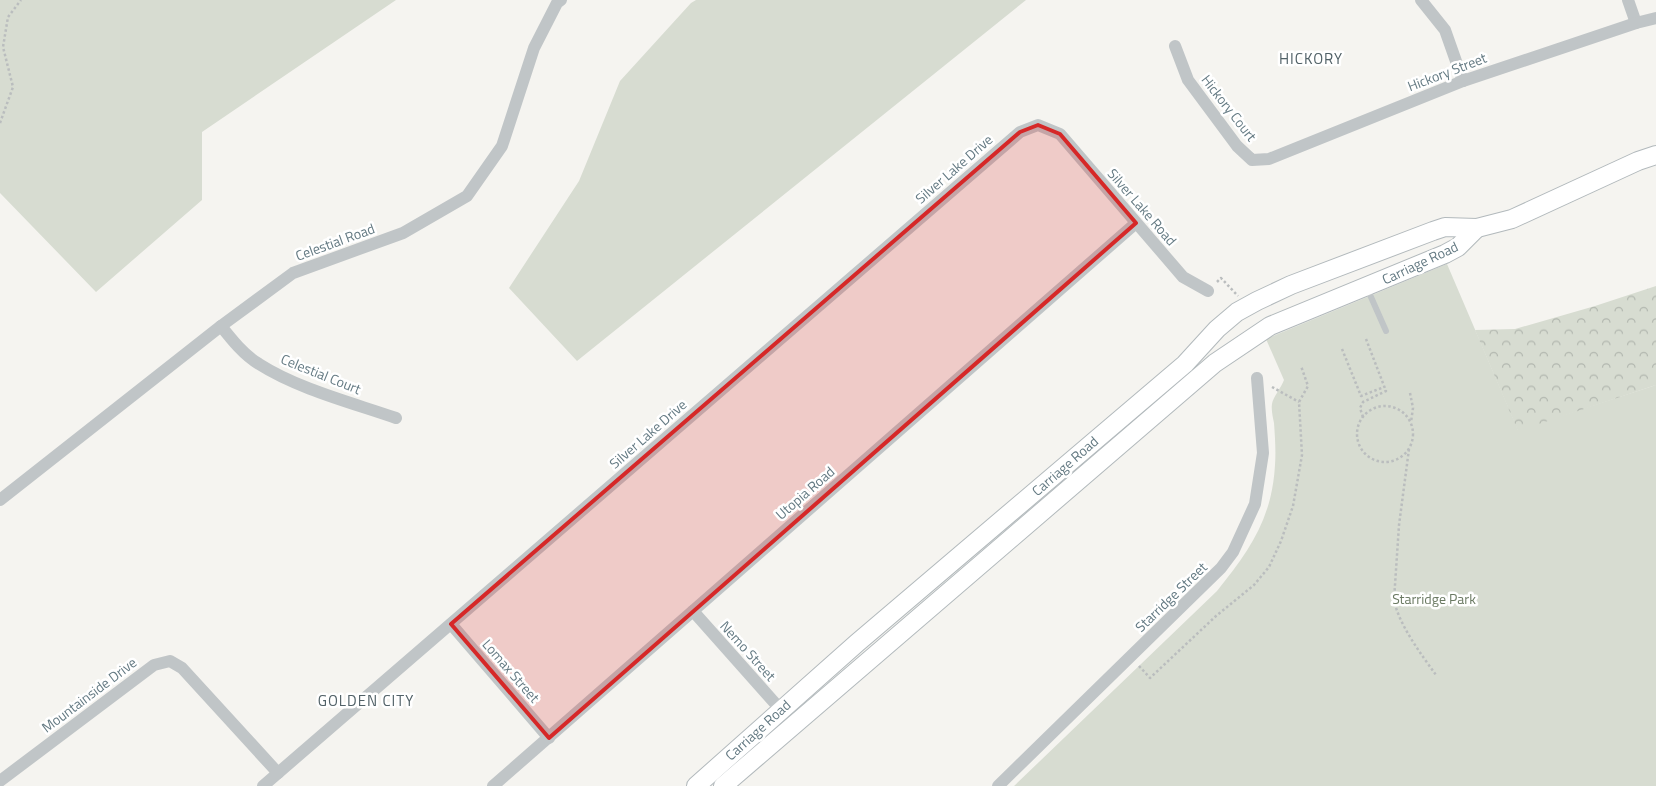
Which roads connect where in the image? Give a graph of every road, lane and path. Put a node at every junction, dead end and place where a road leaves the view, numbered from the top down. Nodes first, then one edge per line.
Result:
1 (21, 0) edge
2 (560, 0) edge
3 (1421, 0) edge
4 (1628, 0) edge
5 (1656, 18) edge
6 (1636, 23) junction
7 (1175, 46) dead end
8 (1463, 81) junction
9 (0, 124) edge
10 (1060, 134) joint
11 (1656, 156) edge
12 (1252, 160) joint
13 (1136, 223) junction
14 (1478, 228) junction
15 (1355, 261) junction
16 (1366, 287) junction
17 (1208, 291) joint
18 (1241, 298) dead end
19 (222, 326) junction
20 (1386, 330) dead end
21 (1366, 339) dead end
22 (1342, 349) dead end
23 (1174, 373) junction
24 (1257, 378) dead end
25 (1186, 387) junction
26 (1384, 387) junction
27 (1277, 390) dead end
28 (1410, 393) dead end
29 (1298, 402) dead end
30 (1363, 417) junction
31 (396, 418) dead end
32 (1411, 422) junction
33 (1409, 449) junction
34 (0, 500) edge
35 (693, 611) junction
36 (450, 624) junction
37 (1436, 675) dead end
38 (781, 710) junction
39 (793, 725) junction
40 (549, 738) junction
41 (278, 773) junction
42 (0, 781) edge
43 (263, 786) edge
44 (493, 786) edge
45 (696, 786) edge
46 (723, 786) edge
47 (998, 786) edge

1 - 9 path
2 - 19 street, Celestial Road
3 - 8 street
4 - 6 street
5 - 6 street, Hickory Street
6 - 8 street, Hickory Street
7 - 12 street, Hickory Court
8 - 12 street, Hickory Street
10 - 13 street, Silver Lake Road
10 - 36 street, Silver Lake Drive
11 - 14 street, Carriage Road
13 - 17 street, Silver Lake Road
13 - 35 street, Utopia Road
14 - 15 street, Carriage Road
14 - 16 street, Carriage Road
15 - 16 street
15 - 23 street, Carriage Road
16 - 20 lane
16 - 25 street, Carriage Road
17 - 18 path
19 - 31 street, Celestial Court
19 - 34 street, Celestial Road
21 - 26 path
22 - 26 path
23 - 25 street
23 - 38 street, Carriage Road
24 - 47 street, Starridge Street
25 - 39 street, Carriage Road
26 - 30 path
27 - 29 path
28 - 32 path
30 - 32 path
30 - 33 path
32 - 33 path
33 - 37 path
35 - 38 street, Nemo Street
35 - 40 street, Utopia Road
36 - 40 street, Lomax Street
36 - 41 street, Silver Lake Drive
38 - 39 street
38 - 45 street, Carriage Road
39 - 46 street, Carriage Road
40 - 44 street, Utopia Road
41 - 42 street, Mountainside Drive
41 - 43 street, Silver Lake Drive

